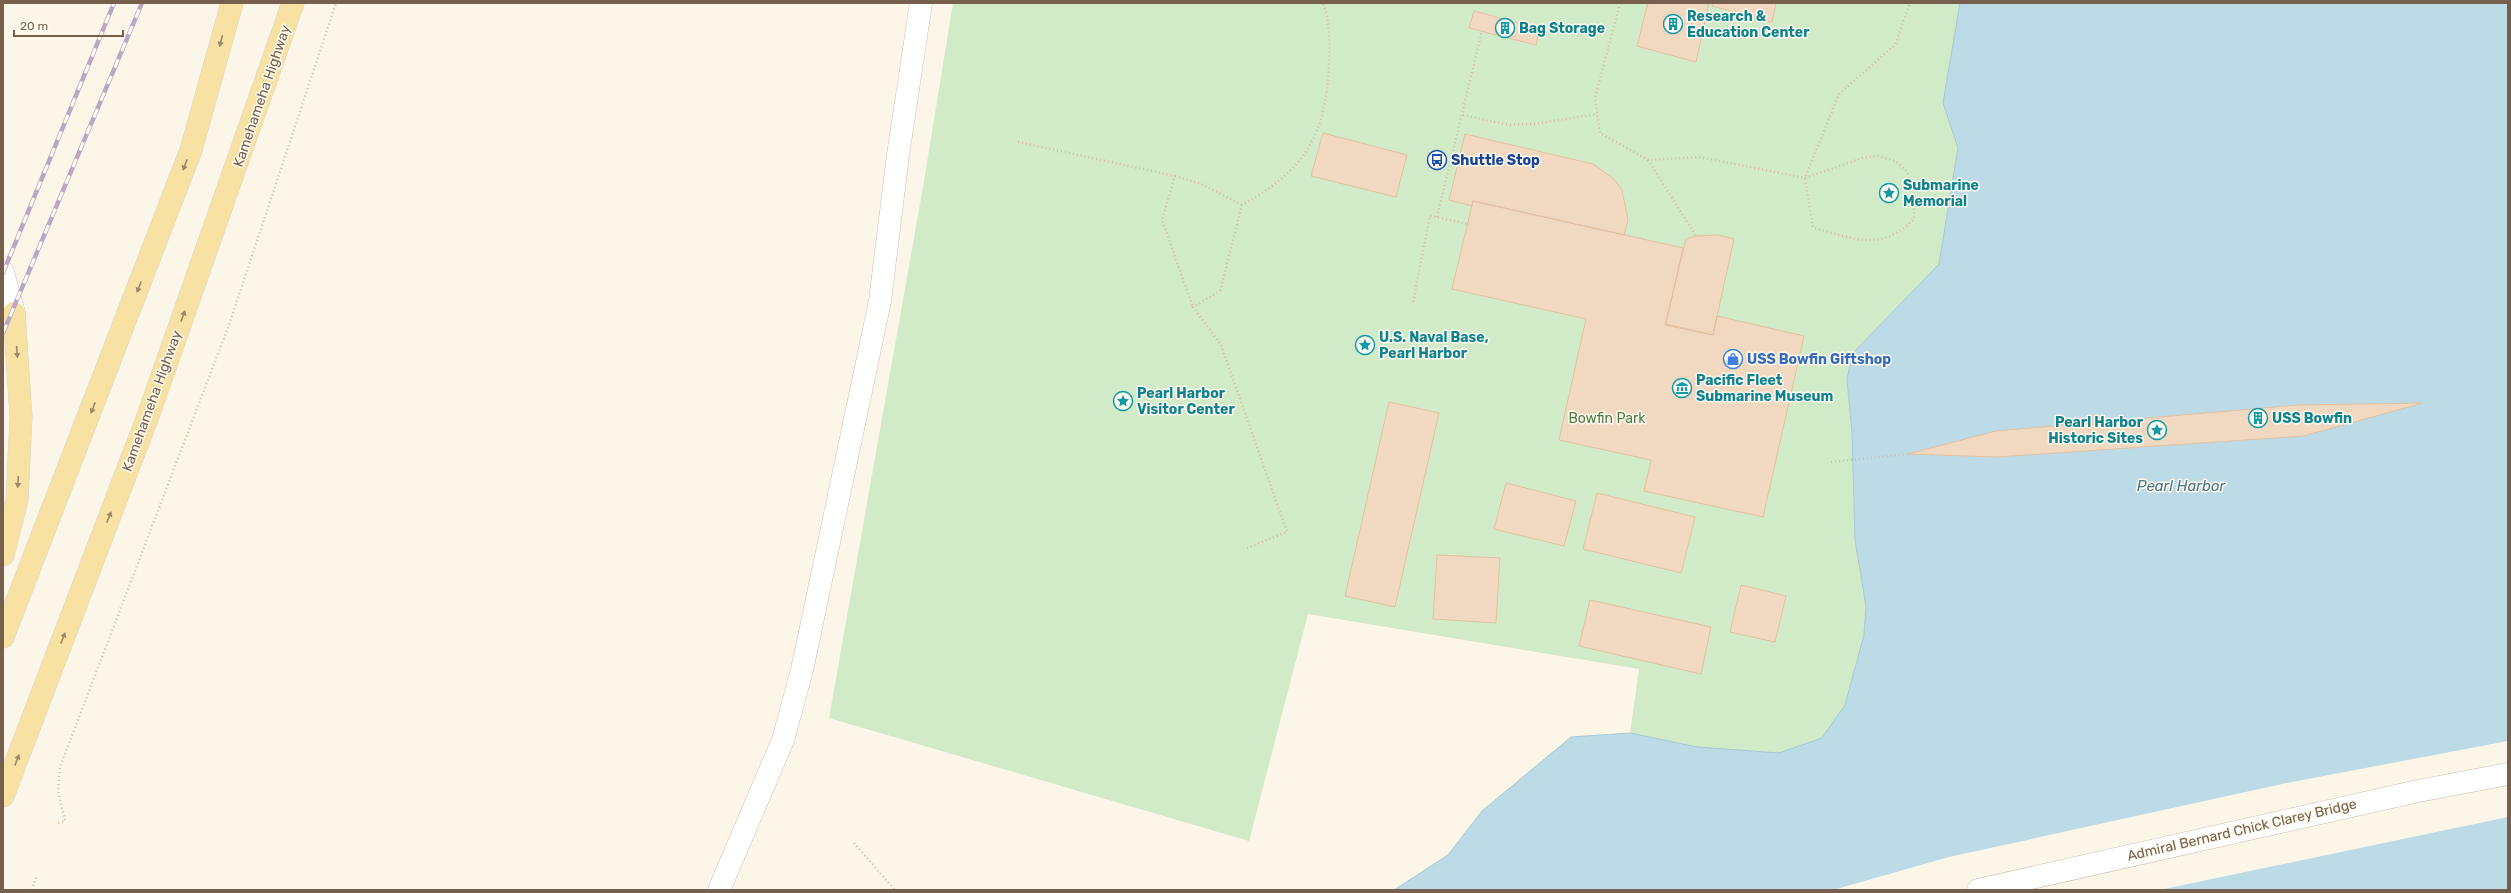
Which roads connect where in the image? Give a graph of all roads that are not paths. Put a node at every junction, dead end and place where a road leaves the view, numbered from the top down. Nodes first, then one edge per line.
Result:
1 (232, 3) edge
2 (293, 3) edge
3 (921, 3) edge
4 (3, 272) edge
5 (8, 314) edge
6 (3, 555) edge
7 (3, 637) edge
8 (2508, 774) edge
9 (3, 796) edge
10 (719, 890) edge
11 (1978, 890) edge

1 -> 7 main road
9 -> 2 main road, Kamehameha Highway
3 - 10 street
4 - 5 street
5 -> 6 main road
8 - 11 street, Admiral Bernard Chick Clarey Bridge

